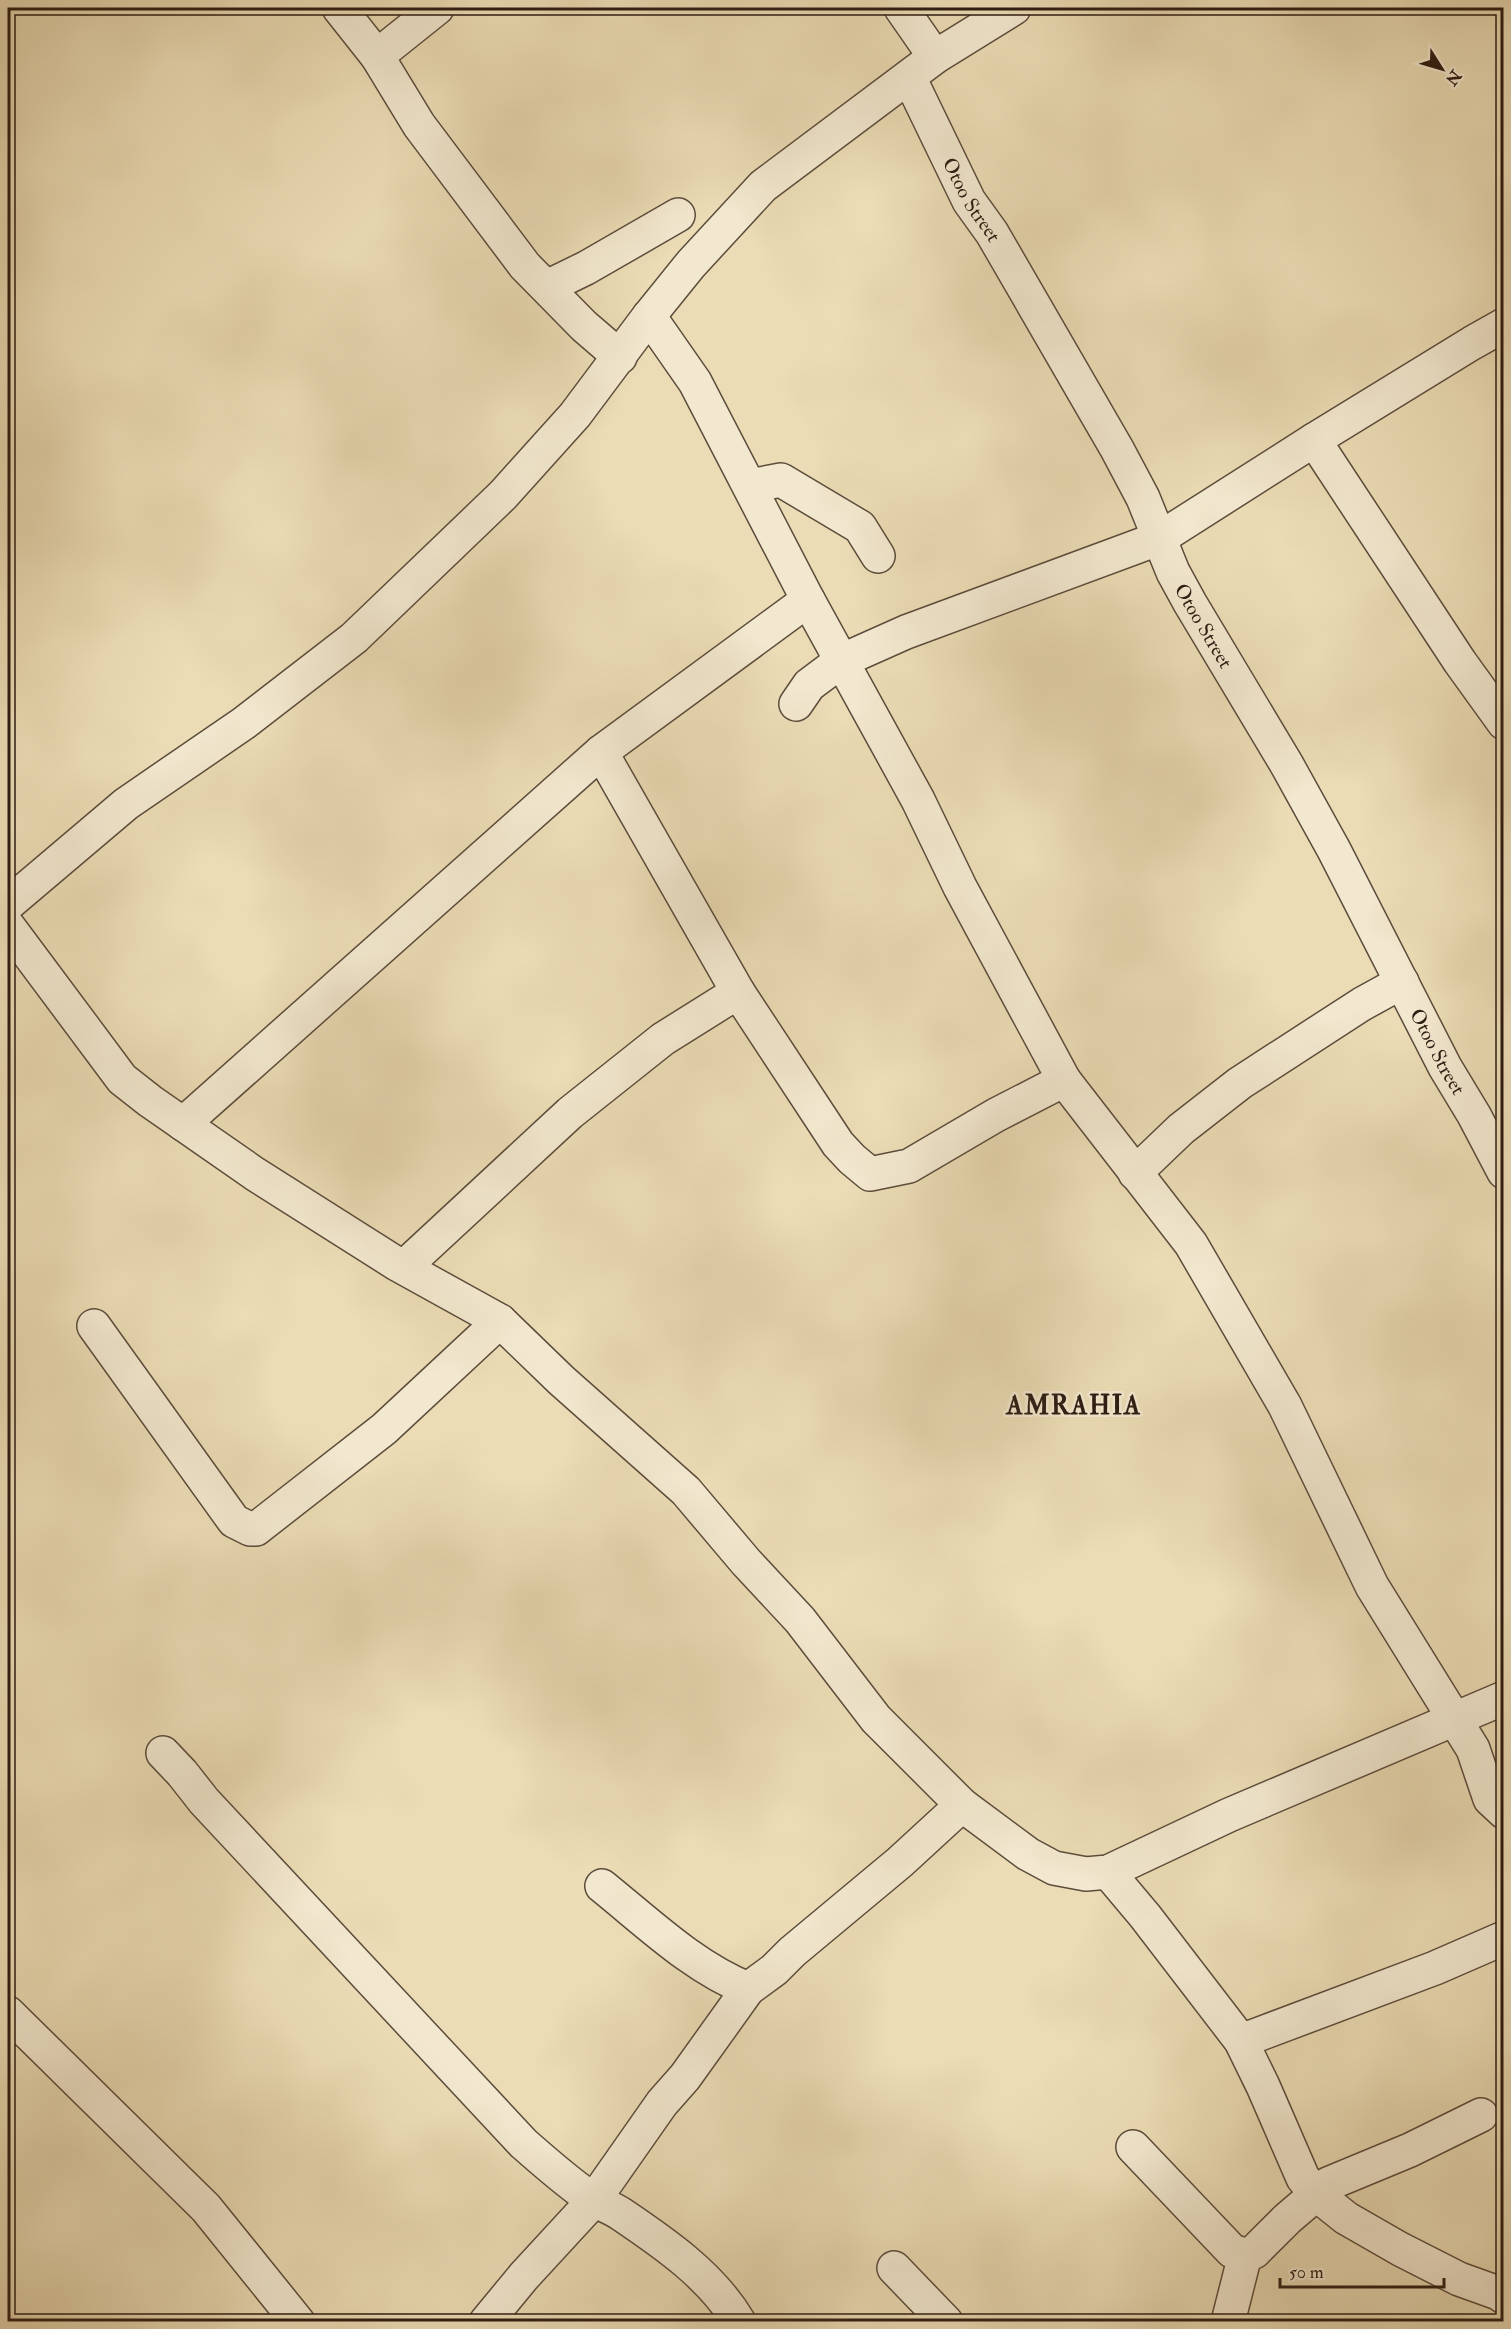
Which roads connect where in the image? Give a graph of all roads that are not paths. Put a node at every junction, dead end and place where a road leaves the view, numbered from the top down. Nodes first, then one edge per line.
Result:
1 (339, 8) edge
2 (437, 8) edge
3 (901, 8) edge
4 (1014, 8) edge
5 (376, 56) junction
6 (935, 57) junction
7 (909, 77) junction
8 (678, 215) dead end
9 (547, 287) junction
10 (649, 316) junction
11 (1503, 325) edge
12 (620, 357) junction
13 (1314, 440) junction
14 (750, 486) junction
15 (1160, 538) junction
16 (878, 556) dead end
17 (808, 600) junction
18 (841, 661) junction
19 (796, 704) dead end
20 (1503, 723) edge
21 (601, 752) junction
22 (8, 904) edge
23 (8, 926) edge
24 (1402, 982) junction
25 (738, 992) junction
26 (1064, 1080) junction
27 (183, 1124) junction
28 (1503, 1172) edge
29 (1135, 1173) junction
30 (404, 1267) junction
31 (500, 1322) junction
32 (94, 1326) dead end
33 (1503, 1698) edge
34 (1455, 1718) junction
35 (163, 1753) dead end
36 (962, 1805) junction
37 (1503, 1812) edge
38 (1108, 1872) junction
39 (602, 1886) dead end
40 (1503, 1938) edge
41 (748, 1989) junction
42 (8, 2013) edge
43 (1240, 2041) junction
44 (1481, 2115) dead end
45 (1133, 2147) dead end
46 (1316, 2194) junction
47 (594, 2200) junction
48 (1245, 2255) junction
49 (894, 2268) dead end
50 (1503, 2297) edge
51 (298, 2322) edge
52 (486, 2322) edge
53 (739, 2322) edge
54 (945, 2322) edge
55 (1228, 2322) edge

1 - 5 street
2 - 5 street
3 - 6 street
4 - 6 street
5 - 9 street
6 - 7 street
7 - 10 street
7 - 15 street, Otoo Street
8 - 9 street
9 - 12 street
10 - 12 street
10 - 14 street
11 - 13 street
12 - 22 street
13 - 15 street
13 - 20 street
14 - 16 street
14 - 17 street
15 - 18 street
15 - 24 street, Otoo Street
17 - 18 street
17 - 21 street
18 - 19 street
18 - 26 street
21 - 25 street
21 - 27 street
23 - 27 street
24 - 28 street, Otoo Street
24 - 29 street
25 - 26 street
25 - 30 street
26 - 29 street
27 - 30 street
29 - 34 street
30 - 31 street
31 - 32 street
31 - 36 street
33 - 34 street
34 - 37 street
34 - 38 street
35 - 47 street
36 - 38 street
36 - 41 street
38 - 43 street
39 - 41 street
40 - 43 street
41 - 47 street
42 - 51 street
43 - 46 street
44 - 46 street
45 - 48 street
46 - 48 street
46 - 50 street
47 - 52 street
47 - 53 street
48 - 55 street
49 - 54 street

